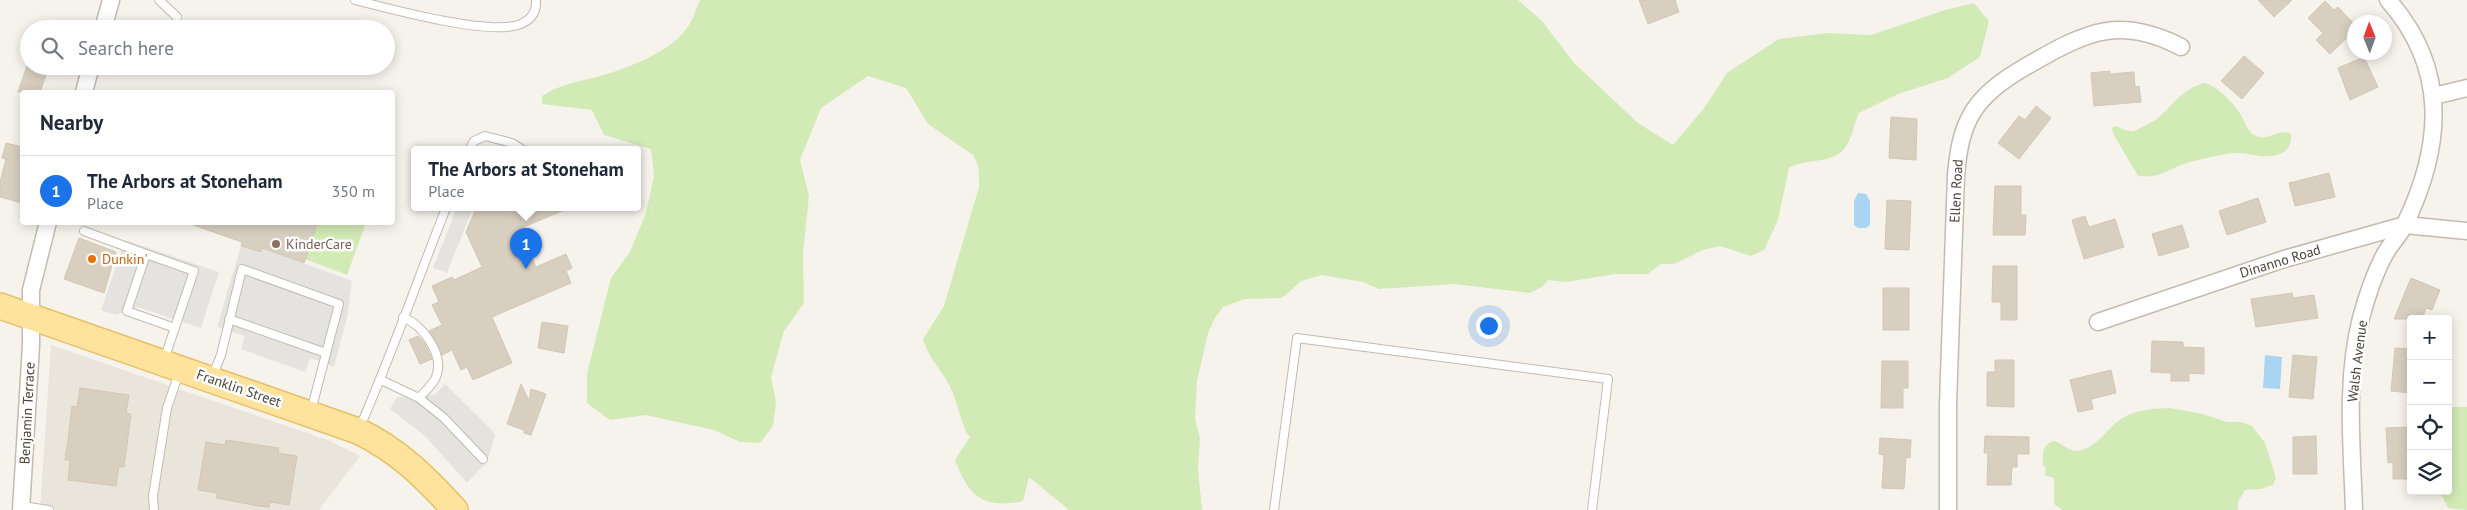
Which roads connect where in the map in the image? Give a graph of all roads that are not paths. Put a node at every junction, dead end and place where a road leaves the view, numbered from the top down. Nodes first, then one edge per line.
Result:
1 (112, 0) edge
2 (159, 0) edge
3 (355, 0) edge
4 (536, 0) edge
5 (2388, 0) edge
6 (177, 16) dead end
7 (106, 20) edge
8 (2181, 47) dead end
9 (89, 75) edge
10 (2467, 88) edge
11 (85, 90) edge
12 (2434, 96) junction
13 (471, 146) edge
14 (516, 146) edge
15 (445, 211) edge
16 (47, 225) edge
17 (2405, 225) junction
18 (84, 231) dead end
19 (2467, 231) edge
20 (146, 254) junction
21 (0, 306) edge
22 (30, 316) junction
23 (403, 317) junction
24 (229, 320) junction
25 (2098, 322) dead end
26 (175, 328) junction
27 (326, 353) junction
28 (172, 365) junction
29 (212, 379) junction
30 (381, 380) junction
31 (419, 398) junction
32 (310, 413) junction
33 (358, 431) junction
34 (483, 459) dead end
35 (22, 508) edge
36 (49, 510) edge
37 (154, 510) edge
38 (455, 510) edge
39 (1274, 510) edge
40 (1592, 510) edge
41 (1948, 510) edge
42 (2354, 510) edge

1 - 7 street
2 - 6 lane
3 - 4 lane
5 - 12 street, Walsh Avenue
8 - 41 street, Ellen Road
9 - 11 street
10 - 12 street
12 - 17 street, Walsh Avenue
13 - 14 lane
15 - 23 lane
16 - 22 street, Benjamin Terrace
17 - 19 street, Dinanno Road
17 - 25 street, Dinanno Road
17 - 42 street, Walsh Avenue
18 - 20 lane
20 - 26 lane
20 - 26 lane
21 - 22 main road, Franklin Street
22 - 28 main road, Franklin Street
22 - 35 street, Benjamin Terrace
23 - 30 lane
23 - 31 lane
24 - 27 lane
24 - 27 lane
24 - 29 lane
26 - 28 lane
27 - 32 lane
28 - 29 main road, Franklin Street
28 - 37 lane
29 - 32 main road, Franklin Street
30 - 31 lane
30 - 33 lane
31 - 34 lane
32 - 33 main road, Franklin Street
33 - 38 main road, Franklin Street
35 - 36 lane
39 - 40 lane

